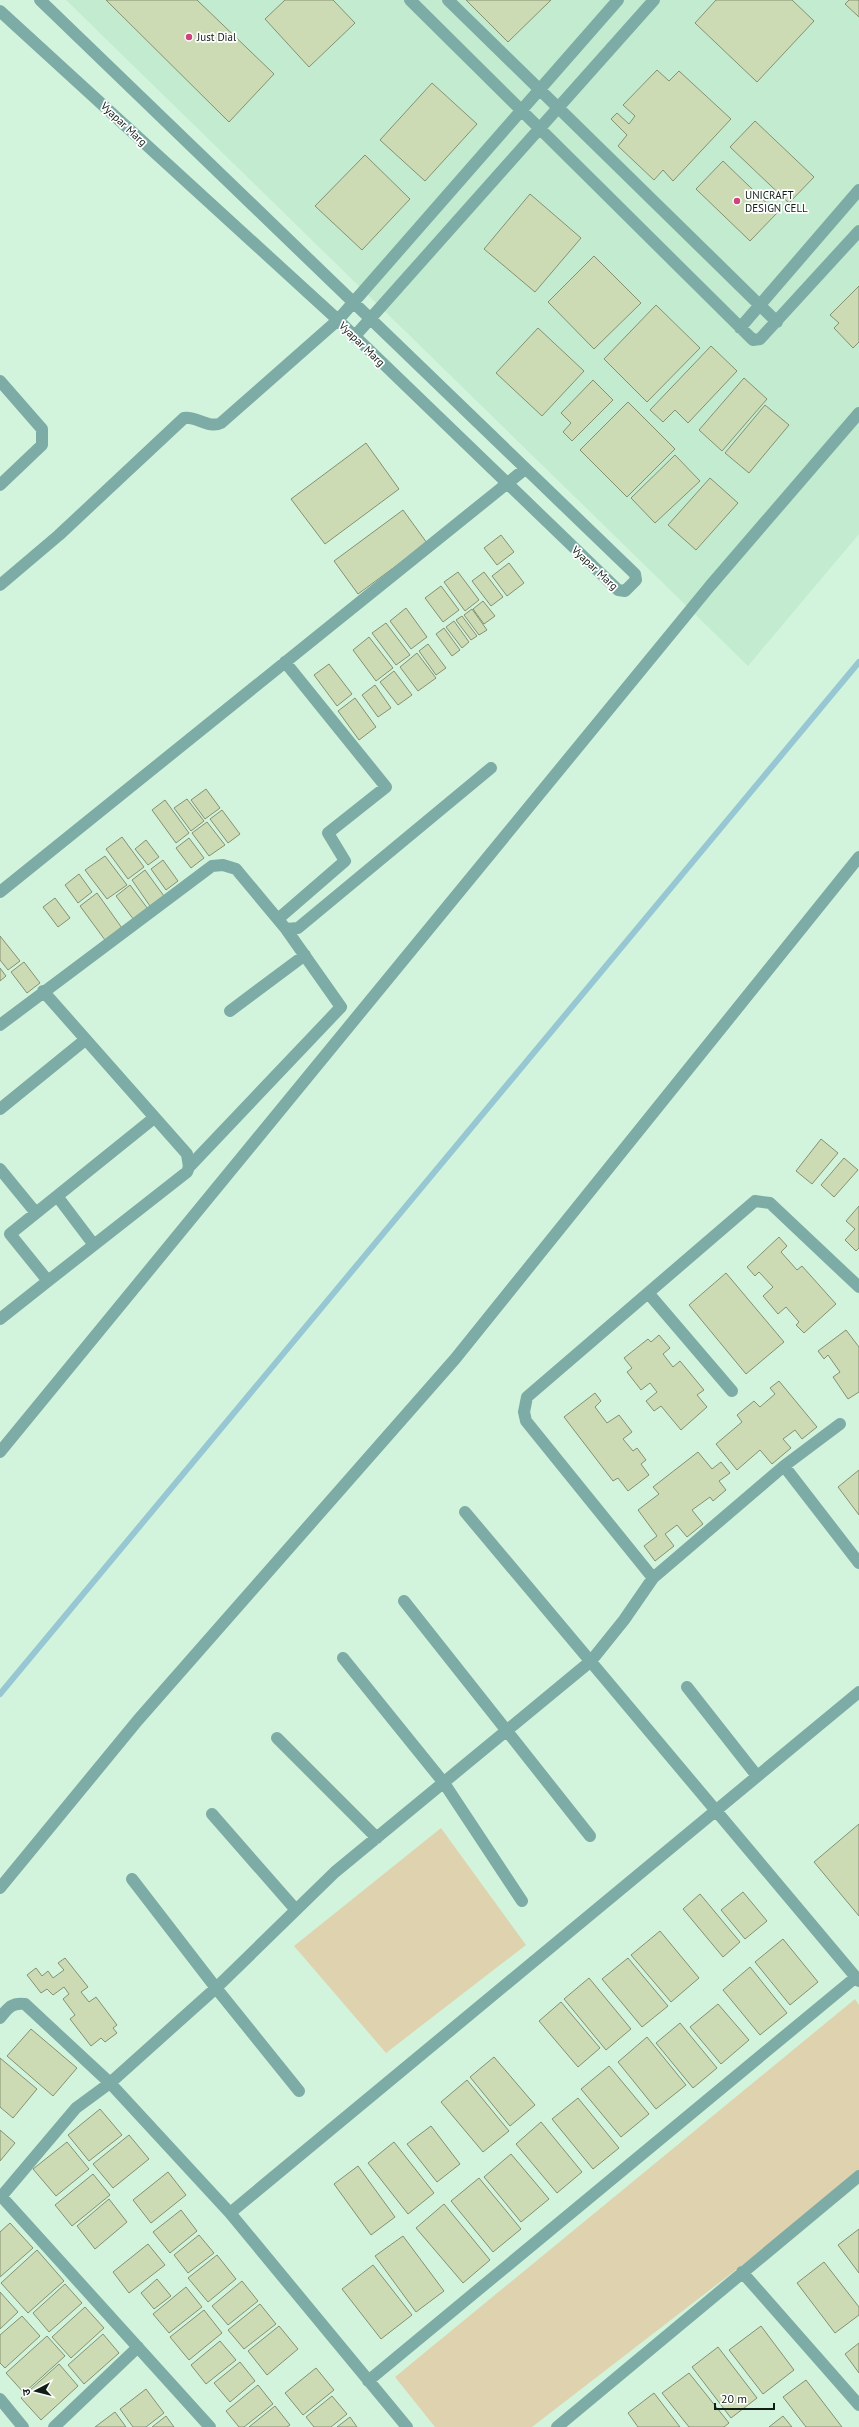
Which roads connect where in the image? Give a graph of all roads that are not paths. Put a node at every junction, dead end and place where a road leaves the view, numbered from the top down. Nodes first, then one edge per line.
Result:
1 (40, 0) edge
2 (410, 0) edge
3 (448, 0) edge
4 (618, 0) edge
5 (654, 0) edge
6 (0, 11) edge
7 (539, 89) junction
8 (558, 108) junction
9 (521, 110) junction
10 (540, 128) junction
11 (859, 190) edge
12 (859, 231) edge
13 (352, 302) junction
14 (760, 305) junction
15 (371, 319) junction
16 (338, 320) junction
17 (777, 322) junction
18 (740, 328) junction
19 (354, 337) junction
20 (0, 381) edge
21 (859, 413) edge
22 (525, 468) junction
23 (506, 484) junction
24 (0, 485) edge
25 (0, 585) edge
26 (285, 662) junction
27 (491, 768) dead end
28 (859, 857) edge
29 (0, 892) edge
30 (278, 919) junction
31 (286, 929) junction
32 (305, 955) junction
33 (43, 991) junction
34 (230, 1011) dead end
35 (0, 1025) edge
36 (85, 1040) junction
37 (2, 1104) edge
38 (154, 1118) junction
39 (189, 1167) junction
40 (0, 1169) edge
41 (57, 1196) junction
42 (36, 1213) junction
43 (94, 1245) junction
44 (48, 1281) junction
45 (859, 1287) edge
46 (649, 1294) junction
47 (0, 1319) edge
48 (732, 1391) dead end
49 (840, 1424) dead end
50 (0, 1452) edge
51 (784, 1466) junction
52 (465, 1512) dead end
53 (859, 1563) edge
54 (653, 1578) junction
55 (404, 1601) dead end
56 (343, 1658) dead end
57 (591, 1661) junction
58 (687, 1687) dead end
59 (859, 1692) edge
60 (507, 1730) junction
61 (277, 1738) dead end
62 (757, 1776) junction
63 (444, 1783) junction
64 (716, 1810) junction
65 (212, 1814) dead end
66 (590, 1836) dead end
67 (377, 1838) junction
68 (132, 1879) dead end
69 (0, 1888) edge
70 (522, 1901) dead end
71 (296, 1910) junction
72 (857, 1979) edge
73 (216, 1988) junction
74 (0, 2018) edge
75 (110, 2083) junction
76 (299, 2091) dead end
77 (859, 2176) edge
78 (1, 2197) edge
79 (230, 2213) junction
80 (742, 2272) junction
81 (138, 2347) junction
82 (368, 2381) junction
83 (0, 2399) edge
84 (859, 2405) edge
85 (58, 2426) edge
86 (22, 2427) edge
87 (210, 2427) edge
88 (407, 2427) edge
89 (557, 2427) edge

1 - 13 street, Vyapar Marg
2 - 9 street
3 - 7 street
4 - 7 street
5 - 8 street
6 - 16 street, Vyapar Marg
7 - 8 street
7 - 9 street
8 - 10 street
8 - 14 street
9 - 10 street
9 - 13 street
10 - 15 street
10 - 18 street
11 - 14 street
12 - 17 street
13 - 15 street, Vyapar Marg
13 - 16 street
14 - 17 street
14 - 18 street
15 - 19 street
15 - 22 street, Vyapar Marg
16 - 19 street, Vyapar Marg
16 - 25 street
17 - 18 street
19 - 23 street, Vyapar Marg
20 - 24 street
21 - 50 street
22 - 23 street
22 - 23 street, Vyapar Marg
23 - 26 street
26 - 29 street
26 - 30 street
27 - 31 street
28 - 69 street
30 - 31 street
30 - 33 street
31 - 32 street
32 - 34 street
32 - 39 street
33 - 35 street
33 - 36 street
36 - 37 street
36 - 38 street
38 - 39 street
38 - 41 street
39 - 43 street
40 - 42 street
41 - 42 street
41 - 43 street
42 - 44 street
43 - 44 street
44 - 47 street
45 - 46 street
46 - 48 street
46 - 54 street
49 - 51 street
51 - 53 street
51 - 54 street
52 - 57 street
54 - 57 street
55 - 60 street
56 - 63 street
57 - 60 street
57 - 64 street
58 - 62 street
59 - 62 street
60 - 63 street
60 - 66 street
61 - 67 street
62 - 64 street
63 - 67 street
63 - 70 street
64 - 72 street
64 - 79 street
65 - 71 street
67 - 71 street
68 - 73 street
71 - 73 street
72 - 82 street
73 - 75 street
73 - 76 street
74 - 75 street
75 - 78 street
75 - 79 street
77 - 80 street
78 - 81 street
79 - 82 street
80 - 84 street
80 - 89 street
81 - 85 street
81 - 87 street
82 - 88 street
83 - 86 street

